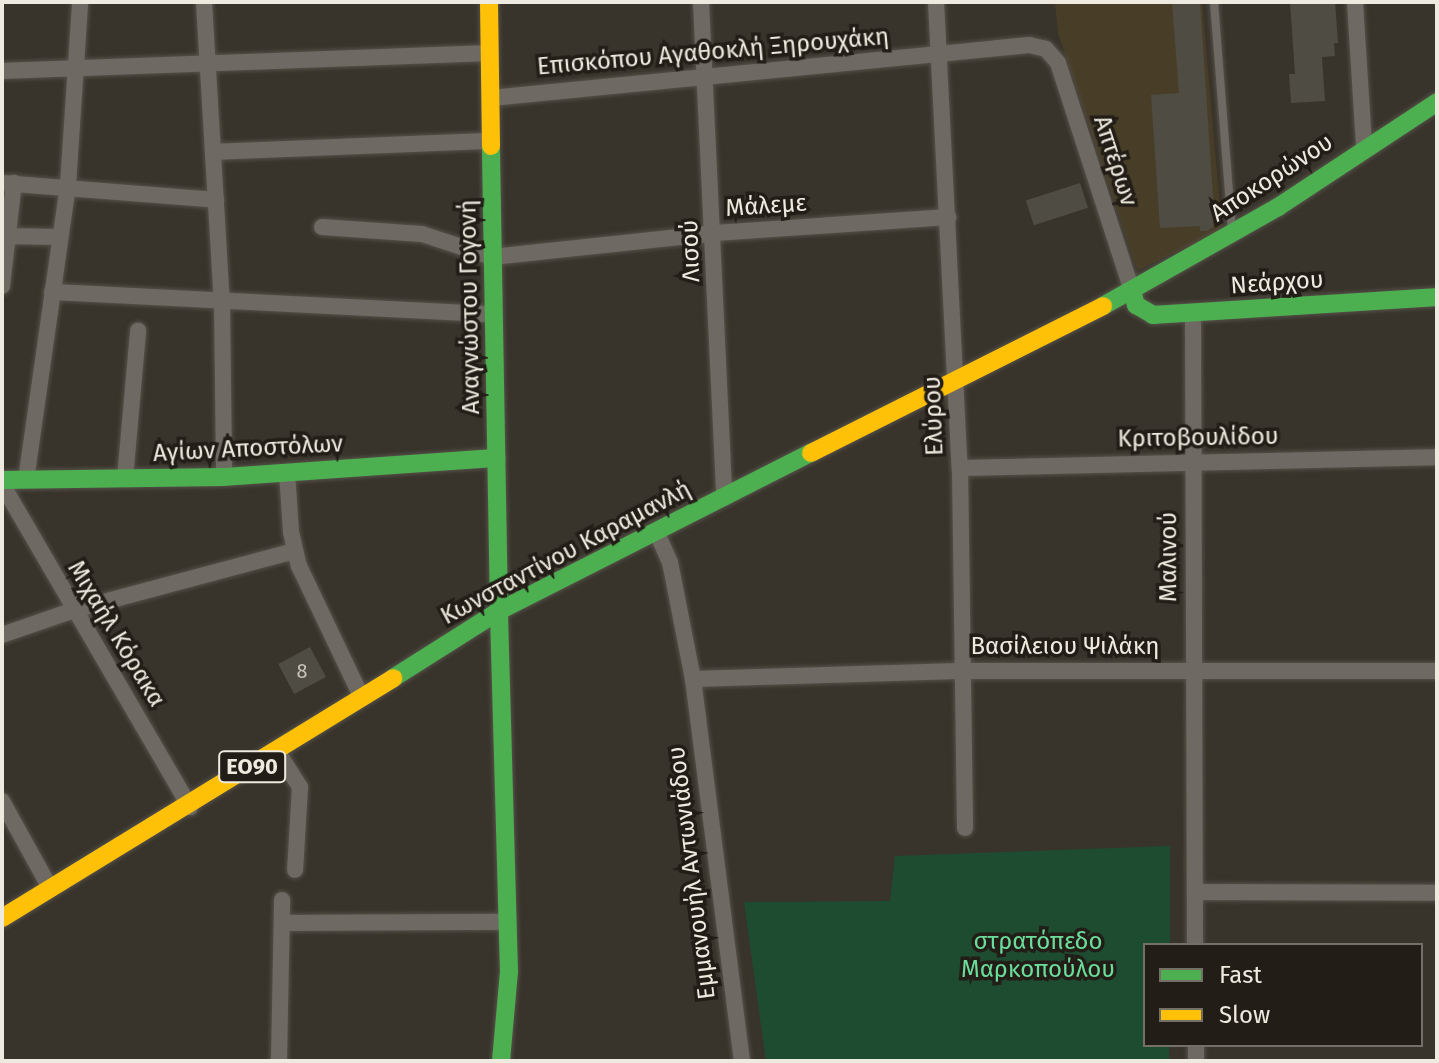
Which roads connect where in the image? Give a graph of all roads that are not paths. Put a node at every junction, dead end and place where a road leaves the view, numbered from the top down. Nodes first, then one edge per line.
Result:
1 (80, 2) edge
2 (204, 2) edge
3 (489, 2) edge
4 (701, 2) edge
5 (936, 2) edge
6 (1214, 2) edge
7 (1355, 2) edge
8 (1046, 49) joint
9 (490, 53) junction
10 (939, 55) junction
11 (208, 61) junction
12 (76, 68) junction
13 (2, 71) edge
14 (705, 75) junction
15 (491, 98) junction
16 (1437, 102) edge
17 (491, 141) junction
18 (1364, 147) junction
19 (213, 152) junction
20 (8, 183) edge
21 (68, 185) junction
22 (216, 200) junction
23 (948, 217) junction
24 (322, 227) dead end
25 (715, 233) junction
26 (1232, 234) junction
27 (5, 236) edge
28 (60, 237) junction
29 (492, 257) junction
30 (2, 286) edge
31 (1132, 291) junction
32 (52, 292) junction
33 (1437, 297) edge
34 (222, 301) junction
35 (1193, 312) junction
36 (493, 314) junction
37 (138, 331) dead end
38 (956, 380) junction
39 (1437, 457) edge
40 (496, 458) junction
41 (1193, 462) junction
42 (960, 468) junction
43 (287, 472) junction
44 (224, 477) junction
45 (125, 478) junction
46 (26, 480) junction
47 (2, 482) edge
48 (724, 497) junction
49 (656, 531) junction
50 (294, 551) junction
51 (74, 610) junction
52 (499, 611) junction
53 (2, 635) edge
54 (959, 671) junction
55 (1194, 671) junction
56 (1437, 671) edge
57 (693, 679) junction
58 (361, 696) junction
59 (277, 751) junction
60 (2, 801) edge
61 (190, 807) junction
62 (965, 828) dead end
63 (295, 870) dead end
64 (50, 888) junction
65 (1195, 892) junction
66 (1437, 893) edge
67 (282, 900) dead end
68 (2, 918) edge
69 (508, 922) junction
70 (282, 923) junction
71 (1195, 943) edge
72 (279, 1061) edge
73 (501, 1061) edge
74 (742, 1061) edge

1 - 12 street
2 - 11 street
3 - 9 main road, Αναγνώστου Γογονή
4 - 14 street, Λισού
5 - 10 street, Ελύρου
6 - 26 lane
7 - 18 street
8 - 10 street, Επισκόπου Αγαθοκλή Ξηρουχάκη
8 - 31 street, Απτέρων
9 - 11 street
9 - 15 main road, Αναγνώστου Γογονή
10 - 14 street, Επισκόπου Αγαθοκλή Ξηρουχάκη
10 - 23 street, Ελύρου
11 - 12 street
11 - 19 street
12 - 13 street
12 - 21 street
14 - 15 street, Επισκόπου Αγαθοκλή Ξηρουχάκη
14 - 25 street, Λισού
15 - 17 main road, Αναγνώστου Γογονή
16 - 18 main road, Αποκορώνου / ΕΟ90
17 - 19 street
17 - 29 main road, Αναγνώστου Γογονή
18 - 26 main road, Αποκορώνου / ΕΟ90
19 - 22 street
20 - 21 street
20 - 27 street
21 - 22 street
21 - 28 street
22 - 34 street
23 - 25 street, Μάλεμε
23 - 38 street, Ελύρου
24 - 29 street
25 - 29 street, Μάλεμε
25 - 48 street, Λισού
26 - 31 main road, Αποκορώνου / ΕΟ90
27 - 28 street
27 - 30 street
28 - 32 street
29 - 36 main road, Αναγνώστου Γογονή
31 - 35 main road, Νεάρχου
31 - 38 main road, Κωνσταντίνου Καραμανλή / ΕΟ90
32 - 34 street
32 - 46 street
33 - 35 main road, Νεάρχου
34 - 36 street
34 - 44 street
35 - 41 street, Μαλινού
36 - 40 main road, Αναγνώστου Γογονή
37 - 45 street
38 - 42 street, Ελύρου
38 - 48 main road, Κωνσταντίνου Καραμανλή / ΕΟ90
39 - 41 street, Κριτοβουλίδου
40 - 43 main road, Αγίων Αποστόλων
40 - 52 main road, Αναγνώστου Γογονή
41 - 42 street, Κριτοβουλίδου
41 - 55 street, Μαλινού
42 - 54 street, Ελύρου
43 - 44 main road, Αγίων Αποστόλων
43 - 50 street
44 - 45 main road, Αγίων Αποστόλων
45 - 46 main road, Αγίων Αποστόλων
46 - 47 main road, Αγίων Αποστόλων
47 - 51 street, Μιχαήλ Κόρακα
48 - 49 main road, Κωνσταντίνου Καραμανλή / ΕΟ90
49 - 52 main road, Κωνσταντίνου Καραμανλή / ΕΟ90
49 - 57 street, Εμμανουήλ Αντωνιάδου
50 - 51 street
50 - 58 street
51 - 53 street
51 - 61 street, Μιχαήλ Κόρακα
52 - 58 main road, Κωνσταντίνου Καραμανλή / ΕΟ90
52 - 69 main road, Αναγνώστου Γογονή
54 - 55 street, Βασίλειου Ψιλάκη
54 - 57 street, Βασίλειου Ψιλάκη
54 - 62 street, Ελύρου
55 - 56 street, Βασίλειου Ψιλάκη
55 - 65 street, Μαλινού
57 - 74 street, Εμμανουήλ Αντωνιάδου
58 - 59 main road, Κωνσταντίνου Καραμανλή / ΕΟ90
59 - 61 main road, Κωνσταντίνου Καραμανλή / ΕΟ90
59 - 63 street
60 - 64 street
61 - 64 main road, Κωνσταντίνου Καραμανλή / ΕΟ90
64 - 68 main road, Κωνσταντίνου Καραμανλή / ΕΟ90
65 - 66 street
65 - 71 street, Μαλινού
67 - 70 street
69 - 70 street
69 - 73 main road, Αναγνώστου Γογονή
70 - 72 street

